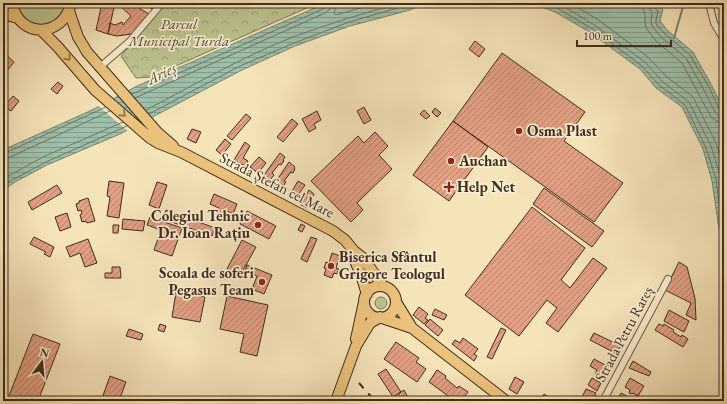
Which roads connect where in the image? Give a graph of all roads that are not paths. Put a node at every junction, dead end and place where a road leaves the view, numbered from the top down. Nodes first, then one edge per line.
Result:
1 (12, 3) edge
2 (162, 3) edge
3 (709, 3) edge
4 (70, 7) edge
5 (3, 14) edge
6 (18, 18) junction
7 (41, 30) junction
8 (724, 40) edge
9 (100, 67) junction
10 (153, 135) junction
11 (354, 251) junction
12 (668, 279) dead end
13 (383, 286) junction
14 (366, 296) junction
15 (396, 302) junction
16 (381, 317) junction
17 (412, 328) junction
18 (356, 346) junction
19 (336, 401) edge
20 (506, 401) edge
21 (604, 401) edge

1 - 6 main road
2 - 9 street
3 - 8 street
4 - 7 main road
4 - 9 main road, Strada Ștefan cel Mare
5 - 6 main road
6 - 7 main road
7 -> 10 main road, Strada Ștefan cel Mare
9 - 10 main road, Strada Ștefan cel Mare
10 - 11 main road, Strada Ștefan cel Mare
11 - 13 main road, Strada Ștefan cel Mare
11 - 14 main road, Strada Ștefan cel Mare
12 - 21 street, Strada Petru Rareș
13 - 14 main road
13 - 15 main road, Strada Ștefan cel Mare
14 - 16 main road, Strada Ștefan cel Mare
14 - 18 main road
15 - 16 main road
15 - 17 main road, Strada Ștefan cel Mare
16 - 17 main road, Strada Ștefan cel Mare
16 - 18 main road
17 - 20 main road, Strada Ștefan cel Mare
18 - 19 main road

